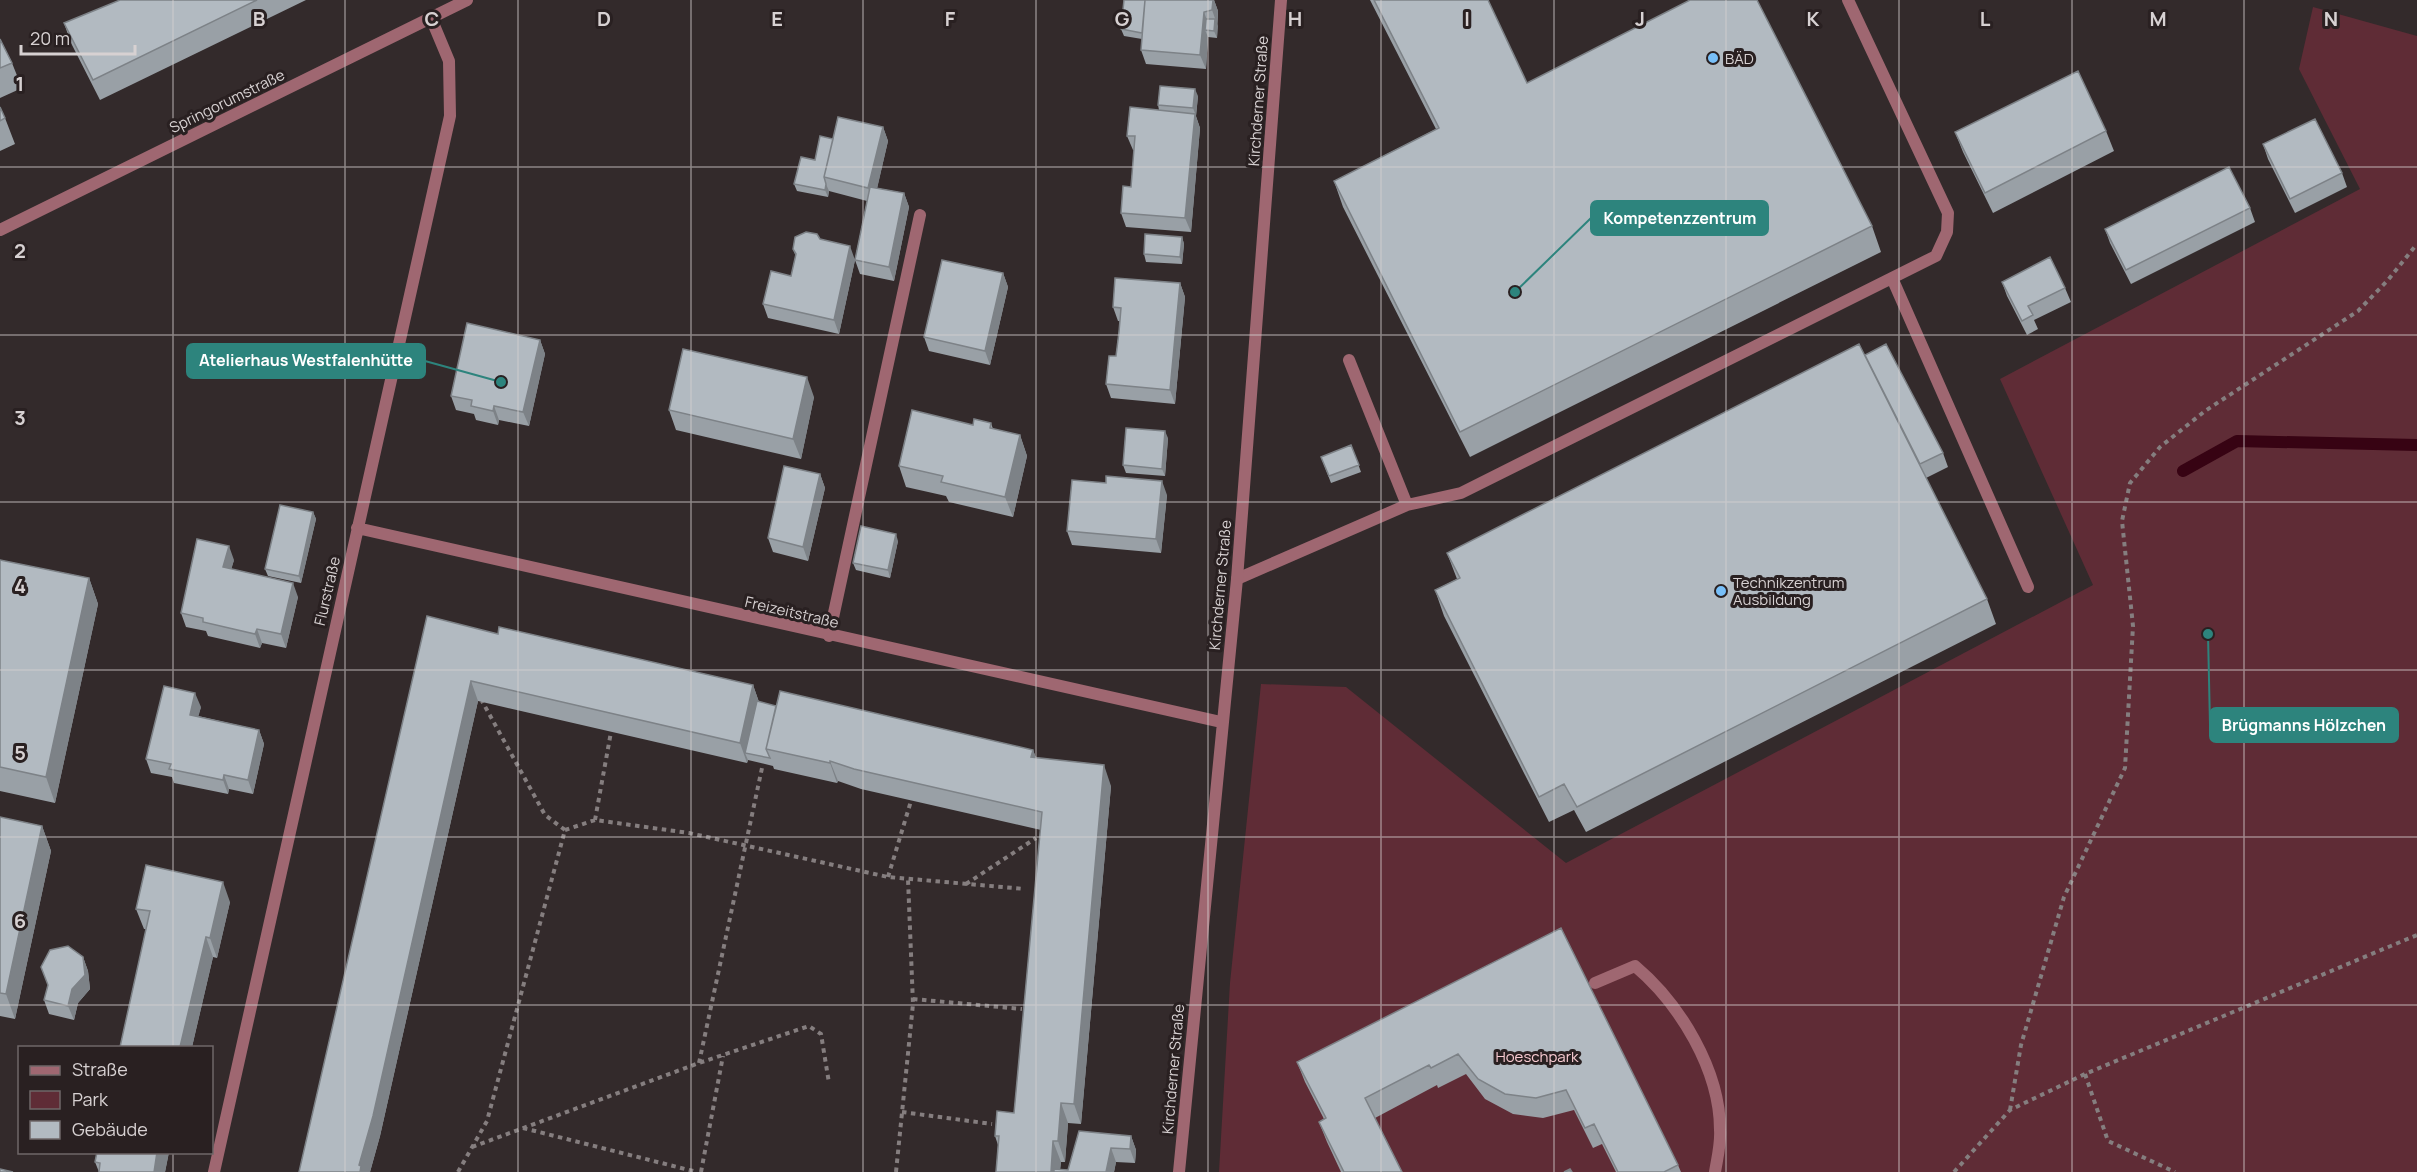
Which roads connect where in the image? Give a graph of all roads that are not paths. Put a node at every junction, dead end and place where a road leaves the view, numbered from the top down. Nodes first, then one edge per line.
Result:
1 (467, 0) edge
2 (1281, 0) edge
3 (1848, 0) edge
4 (431, 18) junction
5 (920, 215) dead end
6 (0, 230) edge
7 (1892, 278) junction
8 (1349, 360) dead end
9 (1407, 505) junction
10 (357, 528) junction
11 (1237, 579) junction
12 (2028, 587) dead end
13 (829, 636) junction
14 (1221, 722) junction
15 (1595, 983) dead end
16 (214, 1172) edge
17 (1179, 1172) edge
18 (1715, 1172) edge

1 - 4 street, Springorumstraße
2 - 11 street, Kirchderner Straße
3 - 7 street
4 - 6 street, Springorumstraße
4 - 10 street, Flurstraße
5 - 13 street
7 - 9 street
7 - 12 street
8 - 9 street
9 - 11 street
10 - 13 street, Freizeitstraße
10 - 16 street, Flurstraße
11 - 14 street, Kirchderner Straße
13 - 14 street, Freizeitstraße
14 - 17 street, Kirchderner Straße
15 - 18 street

